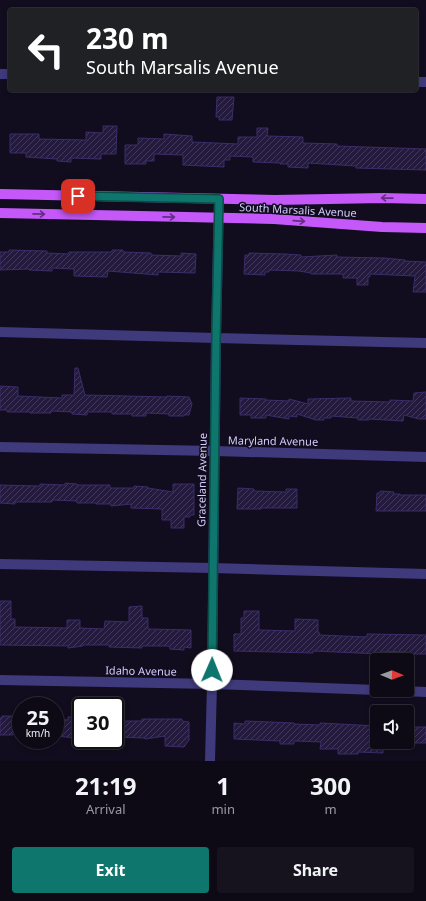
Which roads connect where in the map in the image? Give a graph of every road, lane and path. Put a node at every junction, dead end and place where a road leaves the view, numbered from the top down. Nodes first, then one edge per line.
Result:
1 (0, 194) edge
2 (219, 199) junction
3 (426, 199) edge
4 (0, 213) edge
5 (218, 218) junction
6 (426, 228) edge
7 (0, 332) edge
8 (216, 338) junction
9 (426, 343) edge
10 (0, 447) edge
11 (215, 451) junction
12 (426, 457) edge
13 (0, 564) edge
14 (213, 568) junction
15 (426, 574) edge
16 (0, 680) edge
17 (212, 684) junction
18 (370, 690) edge
19 (414, 692) edge
20 (426, 692) edge
21 (210, 761) edge

1 - 2 main road, South Marsalis Avenue
3 -> 2 main road, South Marsalis Avenue
2 - 5 street, Graceland Avenue
4 -> 5 main road, South Marsalis Avenue
5 -> 6 main road, South Marsalis Avenue
5 - 8 street, Graceland Avenue
7 - 8 street
8 - 9 street
8 - 11 street, Graceland Avenue
10 - 11 street, Maryland Avenue
11 - 12 street, Maryland Avenue
11 - 14 street, Graceland Avenue
13 - 14 street
14 - 15 street
14 - 17 street, Graceland Avenue
16 - 17 street, Idaho Avenue
17 - 18 street, Idaho Avenue
17 - 21 street, Graceland Avenue
19 - 20 street, Idaho Avenue

